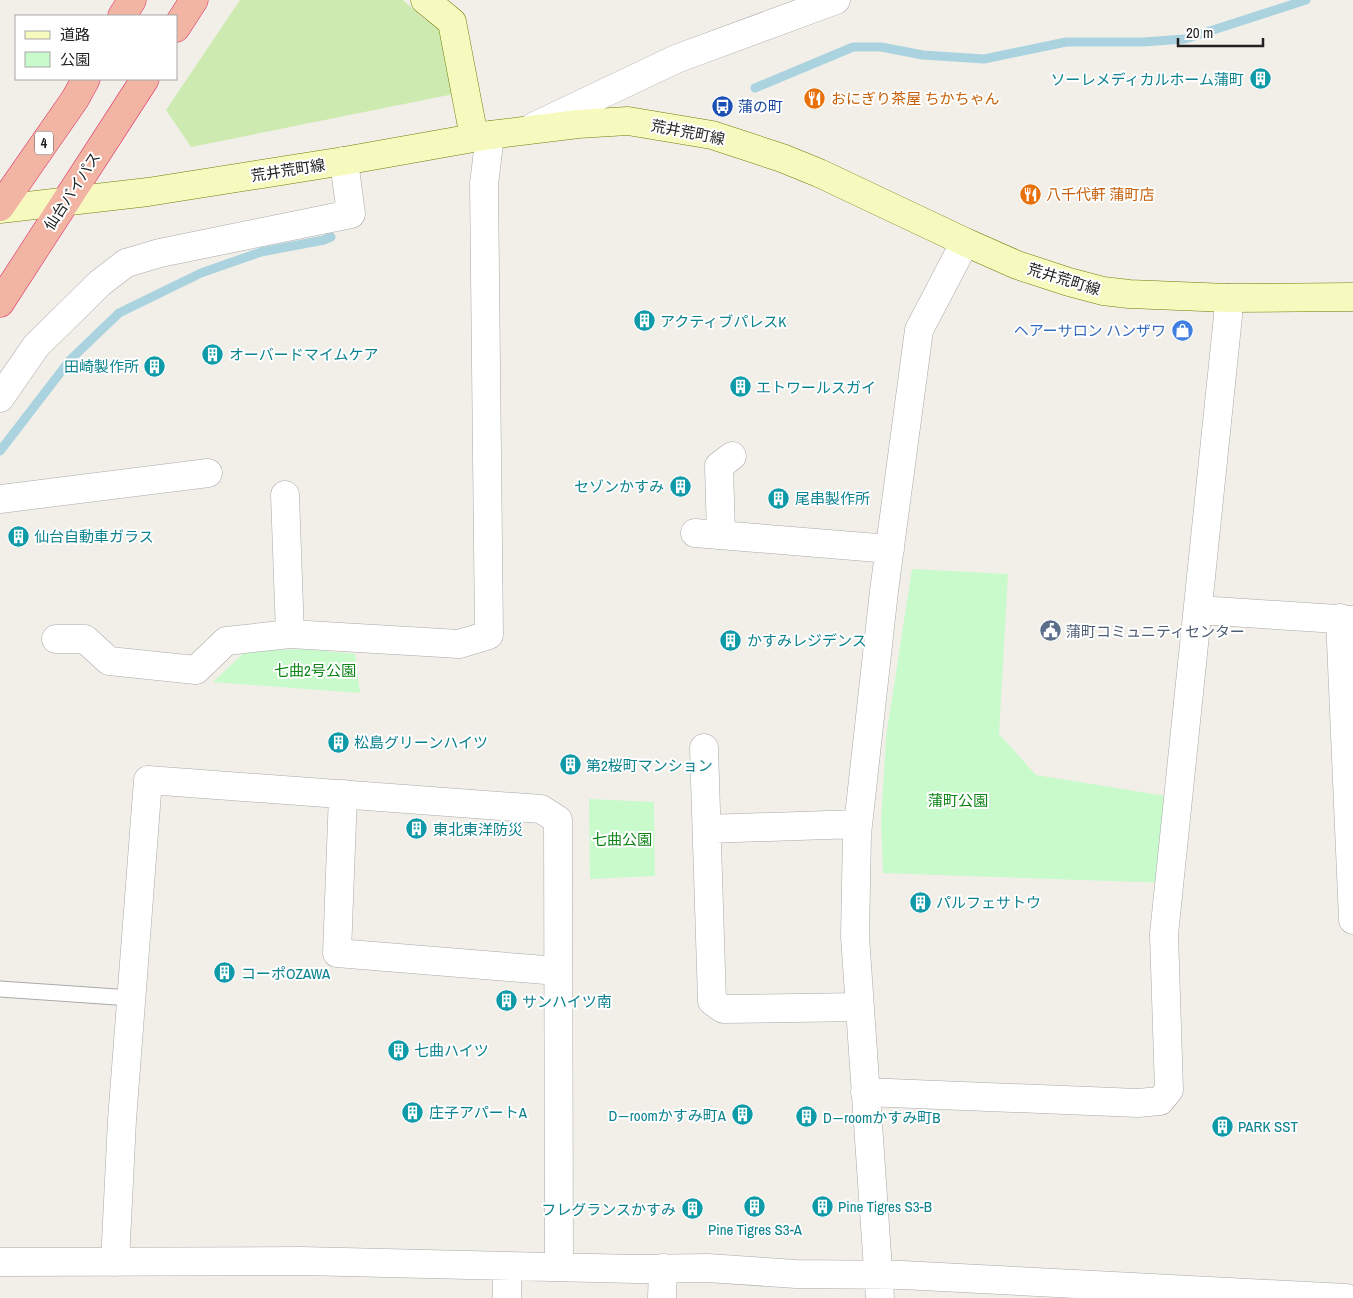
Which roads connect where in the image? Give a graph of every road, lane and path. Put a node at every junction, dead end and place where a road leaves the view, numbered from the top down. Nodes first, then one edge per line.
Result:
1 (118, 0) edge
2 (132, 0) edge
3 (194, 0) edge
4 (425, 0) edge
5 (836, 0) edge
6 (449, 11) edge
7 (116, 15) edge
8 (123, 15) edge
9 (178, 25) edge
10 (85, 80) edge
11 (144, 80) edge
12 (527, 130) junction
13 (482, 136) junction
14 (344, 161) junction
15 (64, 202) junction
16 (0, 208) edge
17 (965, 242) junction
18 (1228, 298) junction
19 (1353, 298) edge
20 (0, 303) edge
21 (0, 398) edge
22 (732, 456) dead end
23 (208, 473) dead end
24 (285, 495) dead end
25 (0, 499) edge
26 (890, 550) junction
27 (1198, 610) junction
28 (1347, 619) edge
29 (290, 634) junction
30 (56, 639) dead end
31 (704, 748) dead end
32 (342, 794) junction
33 (858, 824) junction
34 (707, 829) junction
35 (1353, 920) edge
36 (558, 972) junction
37 (0, 989) edge
38 (131, 998) junction
39 (860, 1007) junction
40 (865, 1092) junction
41 (0, 1262) edge
42 (114, 1262) junction
43 (507, 1266) junction
44 (558, 1267) junction
45 (663, 1268) junction
46 (879, 1286) edge
47 (507, 1298) edge
48 (662, 1298) edge
49 (1346, 1298) edge

1 - 7 highway
2 - 8 highway
3 - 9 highway
4 - 6 main road
5 - 12 street
6 - 13 main road
10 - 16 highway, 4
11 - 15 highway, 仙台バイパス
12 - 13 main road, 荒井荒町線
12 - 17 main road, 荒井荒町線
13 - 14 main road, 荒井荒町線
13 - 29 street
14 - 15 main road, 荒井荒町線
14 - 21 street
15 - 16 main road, 荒井荒町線
15 - 20 highway, 仙台バイパス
17 - 18 main road, 荒井荒町線
17 - 26 street
18 - 19 main road, 荒井荒町線
18 - 27 street
22 - 26 street
23 - 25 street
24 - 29 street
26 - 33 street
27 - 28 street
27 - 40 street
28 - 35 street
29 - 30 street
31 - 34 street
32 - 36 street
32 - 36 street
32 - 38 street
33 - 34 street
33 - 39 street
34 - 39 street
36 - 44 street
37 - 38 lane
38 - 42 street
39 - 40 street
40 - 46 street
41 - 42 street
42 - 43 street
43 - 44 street
43 - 47 street
44 - 45 street
45 - 46 street
45 - 48 street
46 - 49 street

